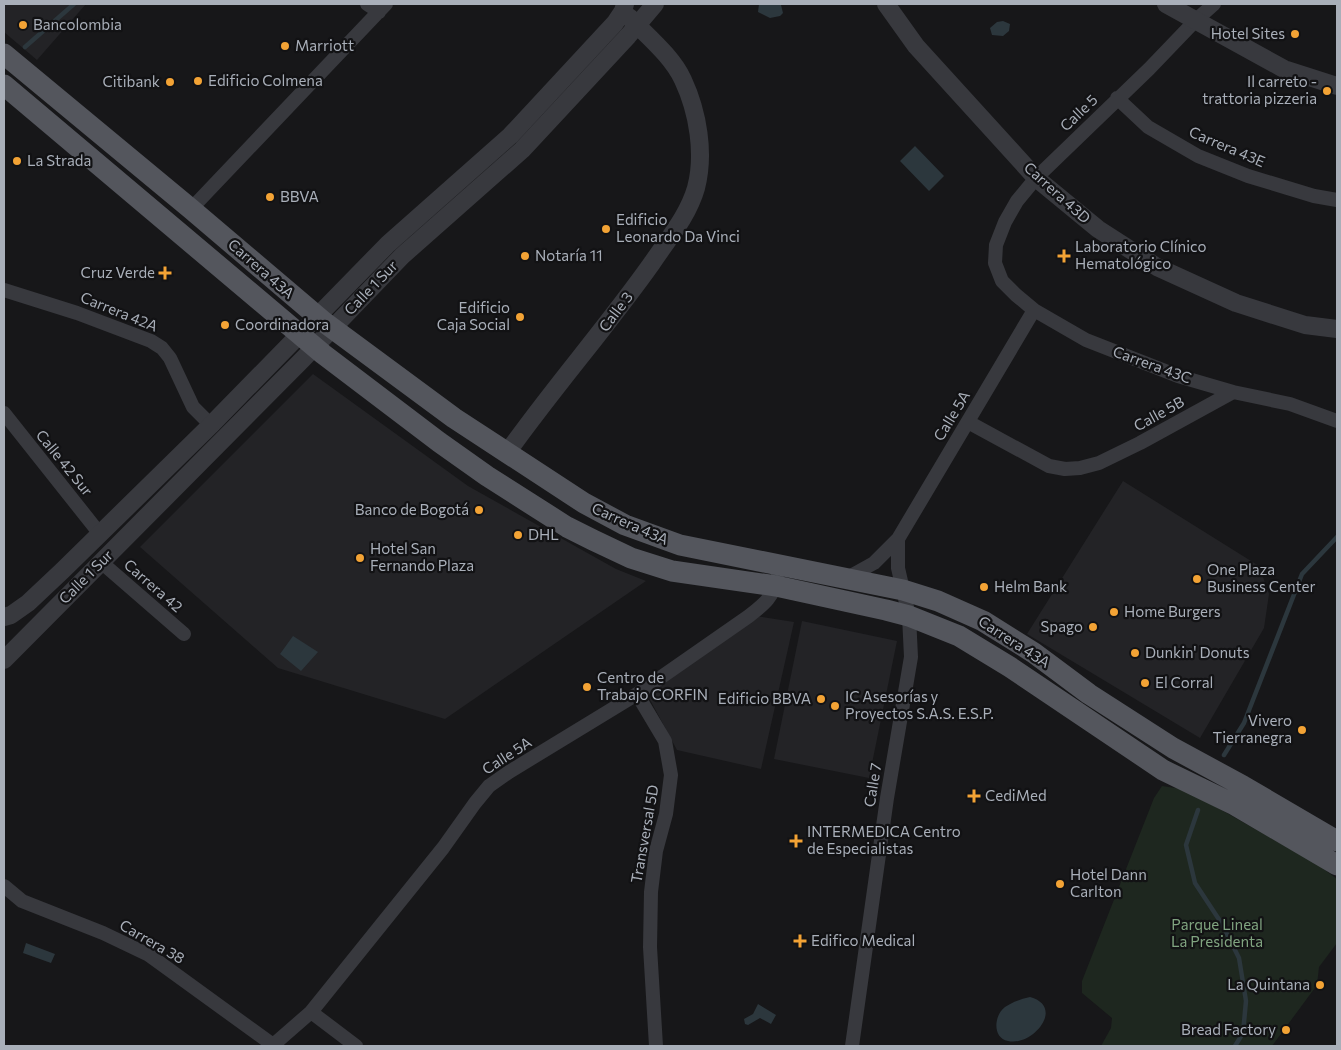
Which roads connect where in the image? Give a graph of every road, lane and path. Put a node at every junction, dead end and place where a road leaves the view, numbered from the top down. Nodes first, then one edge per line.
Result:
1 (655, 4) edge
2 (886, 4) edge
3 (1166, 4) edge
4 (1214, 4) edge
5 (377, 6) edge
6 (622, 6) edge
7 (1196, 20) junction
8 (637, 25) junction
9 (4, 54) edge
10 (4, 85) edge
11 (1337, 86) edge
12 (1117, 98) junction
13 (1036, 178) junction
14 (1337, 200) edge
15 (191, 209) junction
16 (995, 263) joint
17 (4, 290) edge
18 (1034, 310) junction
19 (325, 322) junction
20 (1337, 329) edge
21 (307, 341) junction
22 (1233, 392) junction
23 (4, 413) edge
24 (1337, 421) edge
25 (968, 422) junction
26 (211, 425) junction
27 (507, 453) junction
28 (100, 534) junction
29 (898, 539) junction
30 (101, 562) junction
31 (780, 565) junction
32 (848, 578) junction
33 (776, 586) junction
34 (903, 590) junction
35 (909, 616) junction
36 (4, 617) edge
37 (184, 634) dead end
38 (4, 660) edge
39 (637, 694) junction
40 (1337, 841) edge
41 (1337, 865) edge
42 (4, 886) edge
43 (311, 1012) junction
44 (273, 1046) edge
45 (356, 1046) edge
46 (656, 1046) edge
47 (852, 1046) edge

1 - 8 street, Calle 1 Sur
2 - 13 street, Carrera 43D
3 - 7 street
4 - 7 street, Calle 5
5 - 15 street
6 - 8 street
6 - 19 street, Calle 1 Sur
7 - 11 street
7 - 12 street, Calle 5
8 - 19 street, Calle 1 Sur
8 - 27 street, Calle 3
9 - 15 main road, Carrera 43A
10 - 21 main road, Carrera 43A
12 - 13 street, Calle 5
12 - 14 street, Carrera 43E
13 - 16 street, Calle 5
13 - 20 street, Carrera 43D
15 - 19 main road, Carrera 43A
16 - 18 street, Carrera 43C
17 - 26 street, Carrera 42A
18 - 22 street, Carrera 43C
18 - 25 street, Calle 5A
19 - 21 street, Calle 1 Sur
19 - 27 main road, Carrera 43A
21 - 26 street, Calle 1 Sur
21 - 30 street, Calle 1 Sur
21 - 33 main road, Carrera 43A
22 - 24 street, Carrera 43C
22 - 25 street, Calle 5B
23 - 28 street, Calle 42 Sur
25 - 29 street, Calle 5A
26 - 28 street, Calle 1 Sur
27 - 31 main road, Carrera 43A
28 - 36 street, Calle 1 Sur
29 - 32 street, Calle 5A
29 - 34 street
30 - 37 street, Carrera 42
30 - 38 street, Calle 1 Sur
31 - 32 main road, Carrera 43A
31 - 33 street, Calle 5A
32 - 34 main road, Carrera 43A
33 - 35 main road, Carrera 43A
33 - 39 street, Calle 5A
34 - 35 street, Calle 7
34 - 40 main road, Carrera 43A
35 - 41 main road, Carrera 43A
35 - 47 street, Calle 7
39 - 43 street, Calle 5A
39 - 46 street, Transversal 5D
42 - 44 street, Carrera 38
43 - 44 street, Calle 5A
43 - 45 street

